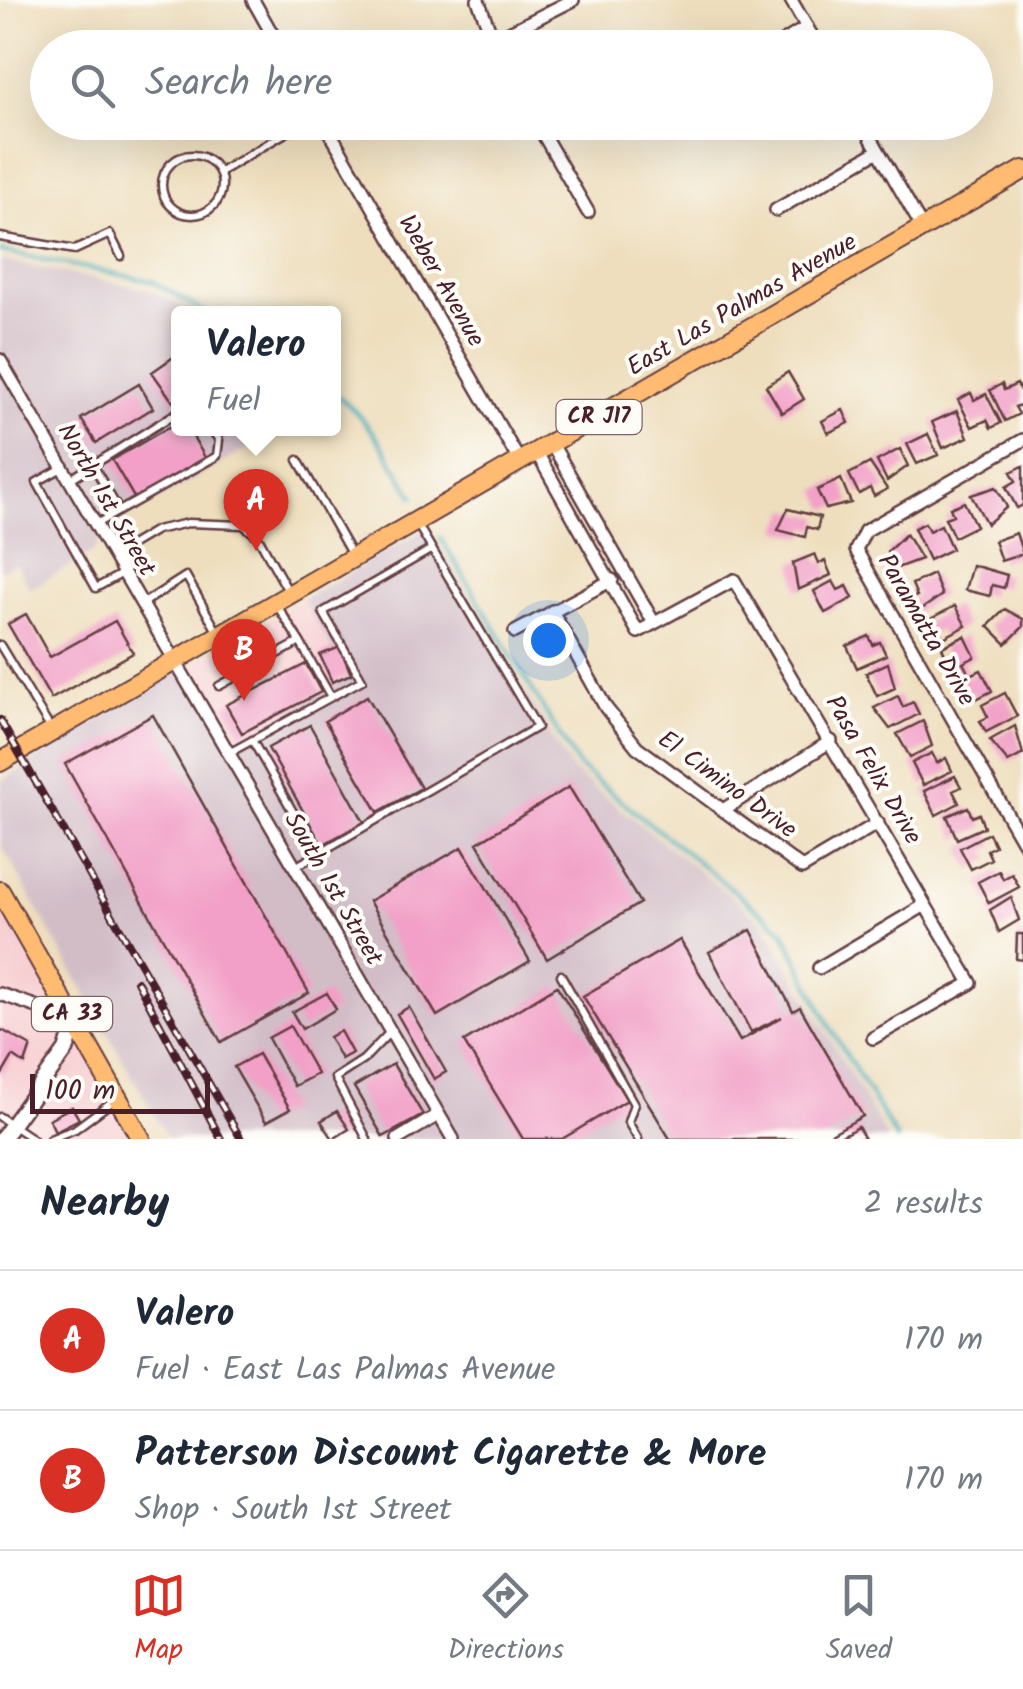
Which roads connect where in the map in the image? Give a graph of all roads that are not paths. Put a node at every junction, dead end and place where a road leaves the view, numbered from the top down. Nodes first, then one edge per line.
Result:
1 (252, 0) edge
2 (478, 0) edge
3 (574, 0) edge
4 (791, 0) edge
5 (807, 27) junction
6 (270, 30) edge
7 (490, 30) edge
8 (520, 30) edge
9 (802, 30) edge
10 (809, 30) edge
11 (274, 140) edge
12 (336, 140) edge
13 (546, 140) edge
14 (872, 140) edge
15 (878, 151) junction
16 (1023, 170) edge
17 (220, 172) junction
18 (776, 210) dead end
19 (588, 212) dead end
20 (923, 229) junction
21 (0, 236) edge
22 (121, 256) dead end
23 (0, 360) edge
24 (171, 416) edge
25 (217, 436) edge
26 (1023, 440) edge
27 (536, 453) junction
28 (298, 460) dead end
29 (94, 464) junction
30 (62, 468) junction
31 (69, 480) junction
32 (120, 511) junction
33 (416, 522) junction
34 (95, 525) junction
35 (432, 549) junction
36 (113, 556) junction
37 (354, 558) junction
38 (123, 573) junction
39 (625, 573) junction
40 (609, 582) junction
41 (283, 598) junction
42 (141, 604) junction
43 (552, 611) junction
44 (654, 623) junction
45 (515, 632) dead end
46 (219, 636) junction
47 (300, 642) junction
48 (0, 645) edge
49 (174, 662) junction
50 (219, 686) dead end
51 (331, 697) junction
52 (52, 732) junction
53 (252, 740) junction
54 (831, 741) junction
55 (228, 754) junction
56 (0, 762) edge
57 (723, 810) junction
58 (878, 823) junction
59 (1023, 842) edge
60 (317, 854) junction
61 (294, 868) junction
62 (0, 891) edge
63 (925, 905) junction
64 (819, 968) dead end
65 (561, 975) dead end
66 (0, 994) edge
67 (76, 1021) junction
68 (390, 1032) junction
69 (873, 1038) dead end
70 (118, 1097) junction
71 (438, 1115) junction
72 (0, 1117) edge
73 (7, 1133) edge
74 (34, 1139) edge
75 (50, 1139) edge
76 (142, 1139) edge
77 (367, 1139) edge
78 (398, 1139) edge
79 (452, 1139) edge
80 (638, 1139) edge

1 - 6 street
2 - 7 street
3 - 8 street
4 - 5 street
5 - 9 street
5 - 10 street
11 - 17 lane
12 - 27 street, Weber Avenue
13 - 19 street
14 - 15 street
15 - 18 street
15 - 20 street
16 - 20 main road, East Las Palmas Avenue / CR J17
17 - 17 lane
20 - 27 main road, East Las Palmas Avenue / CR J17
21 - 22 lane
23 - 30 street, North 1st Street
24 - 29 lane
25 - 32 lane
26 - 59 street, Paramatta Drive
27 - 33 main road, East Las Palmas Avenue / CR J17
27 - 39 street
27 - 40 street
28 - 37 lane
29 - 31 lane
29 - 32 lane
30 - 31 street, North 1st Street
30 - 38 lane
31 - 34 street, North 1st Street
32 - 34 lane
33 - 35 lane
33 - 37 main road, East Las Palmas Avenue / CR J17
34 - 36 street, North 1st Street
35 - 51 lane
35 - 60 lane
36 - 38 street, North 1st Street
36 - 41 lane
37 - 41 main road, East Las Palmas Avenue / CR J17
38 - 42 street, North 1st Street
39 - 40 street
39 - 44 street
40 - 43 street
40 - 44 street
41 - 46 main road, East Las Palmas Avenue / CR J17
41 - 47 lane
42 - 46 lane
42 - 49 street, North 1st Street
43 - 45 street
43 - 57 street, El Cimino Drive
44 - 54 street, Pasa Felix Drive
46 - 49 main road, East Las Palmas Avenue / CR J17
47 - 50 lane
47 - 51 lane
48 - 52 lane
49 - 52 main road, CR J17
49 - 55 street, South 1st Street
51 - 53 lane
52 - 56 main road, CR J17
53 - 55 lane
53 - 60 lane
54 - 57 street
54 - 58 street, Pasa Felix Drive
55 - 61 street, South 1st Street
57 - 58 street, El Cimino Drive
58 - 63 street, Pasa Felix Drive
60 - 61 lane
61 - 68 street, South 1st Street
62 - 67 main road, CA 33
63 - 64 street
63 - 69 street, Pasa Felix Drive
65 - 80 lane
66 - 67 street
67 - 70 main road, CA 33
67 - 73 street
68 - 71 street, South 1st Street
68 - 77 lane
70 - 75 lane
70 - 76 main road, CA 33
71 - 78 street
71 - 79 street, South 1st Street
72 - 73 lane
73 - 74 lane

